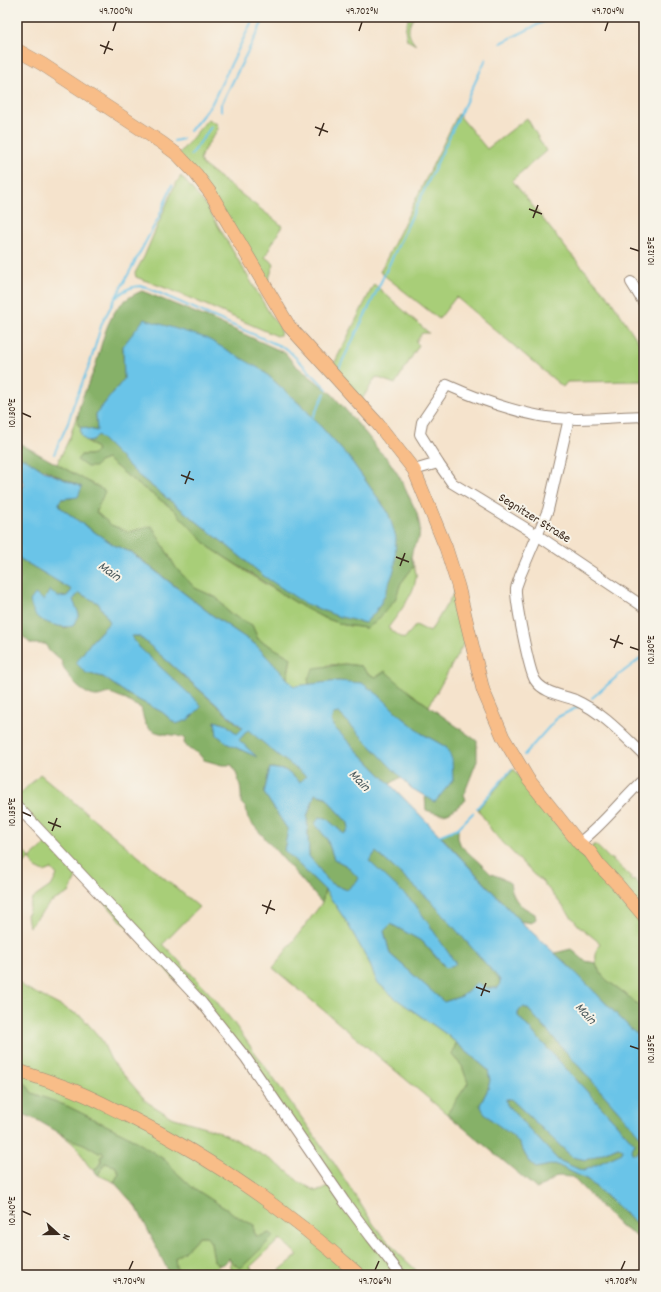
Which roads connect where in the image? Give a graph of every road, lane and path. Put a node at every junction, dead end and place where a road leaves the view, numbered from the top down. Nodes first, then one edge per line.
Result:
1 (17, 50) edge
2 (631, 282) dead end
3 (644, 303) edge
4 (644, 416) edge
5 (569, 418) junction
6 (438, 463) junction
7 (414, 470) junction
8 (537, 535) junction
9 (644, 607) edge
10 (644, 754) edge
11 (644, 779) edge
12 (17, 806) edge
13 (580, 842) junction
14 (644, 916) edge
15 (17, 1070) edge
16 (359, 1275) edge
17 (401, 1275) edge

1 - 7 main road
2 - 3 street
4 - 5 street
5 - 6 street, Segnitzer Straße
5 - 8 street
6 - 7 street
6 - 8 street, Segnitzer Straße
7 - 13 main road
8 - 9 street, Segnitzer Straße
8 - 10 street
11 - 13 street
12 - 17 street
13 - 14 main road
15 - 16 main road

